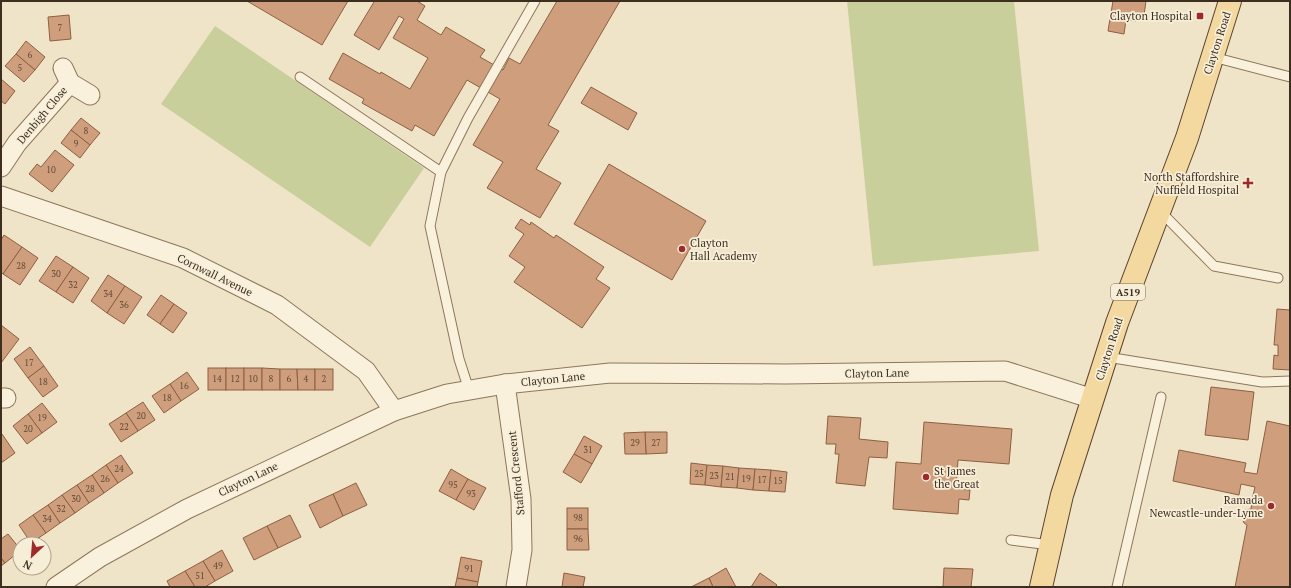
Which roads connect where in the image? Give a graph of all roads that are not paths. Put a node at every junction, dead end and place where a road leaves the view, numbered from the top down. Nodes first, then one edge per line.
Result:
1 (535, 1) edge
2 (1230, 1) edge
3 (1212, 57) junction
4 (1290, 77) edge
5 (300, 78) dead end
6 (90, 95) dead end
7 (1, 168) edge
8 (441, 172) junction
9 (1, 196) edge
10 (1159, 210) junction
11 (1278, 278) dead end
12 (1107, 357) junction
13 (1290, 381) edge
14 (505, 384) junction
15 (469, 390) junction
16 (1161, 397) dead end
17 (1093, 398) junction
18 (394, 411) junction
19 (1011, 540) dead end
20 (1050, 546) junction
21 (56, 587) edge
22 (516, 587) edge
23 (1041, 587) edge
24 (1117, 587) edge

1 - 8 lane
2 - 3 main road, Clayton Road / A519
3 - 4 lane
3 - 10 main road, Clayton Road / A519
5 - 8 lane
6 - 7 street, Denbigh Close
8 - 15 lane
9 - 18 street, Cornwall Avenue
10 - 11 lane
10 - 12 main road, Clayton Road / A519
12 - 13 lane
12 - 17 main road, Clayton Road / A519
14 - 15 street, Clayton Lane
14 - 17 street, Clayton Lane
14 - 22 street, Stafford Crescent
15 - 18 street, Clayton Lane
16 - 24 lane
17 - 20 main road, Clayton Road / A519
18 - 21 street, Clayton Lane
19 - 20 lane
20 - 23 main road, Clayton Road / A519

